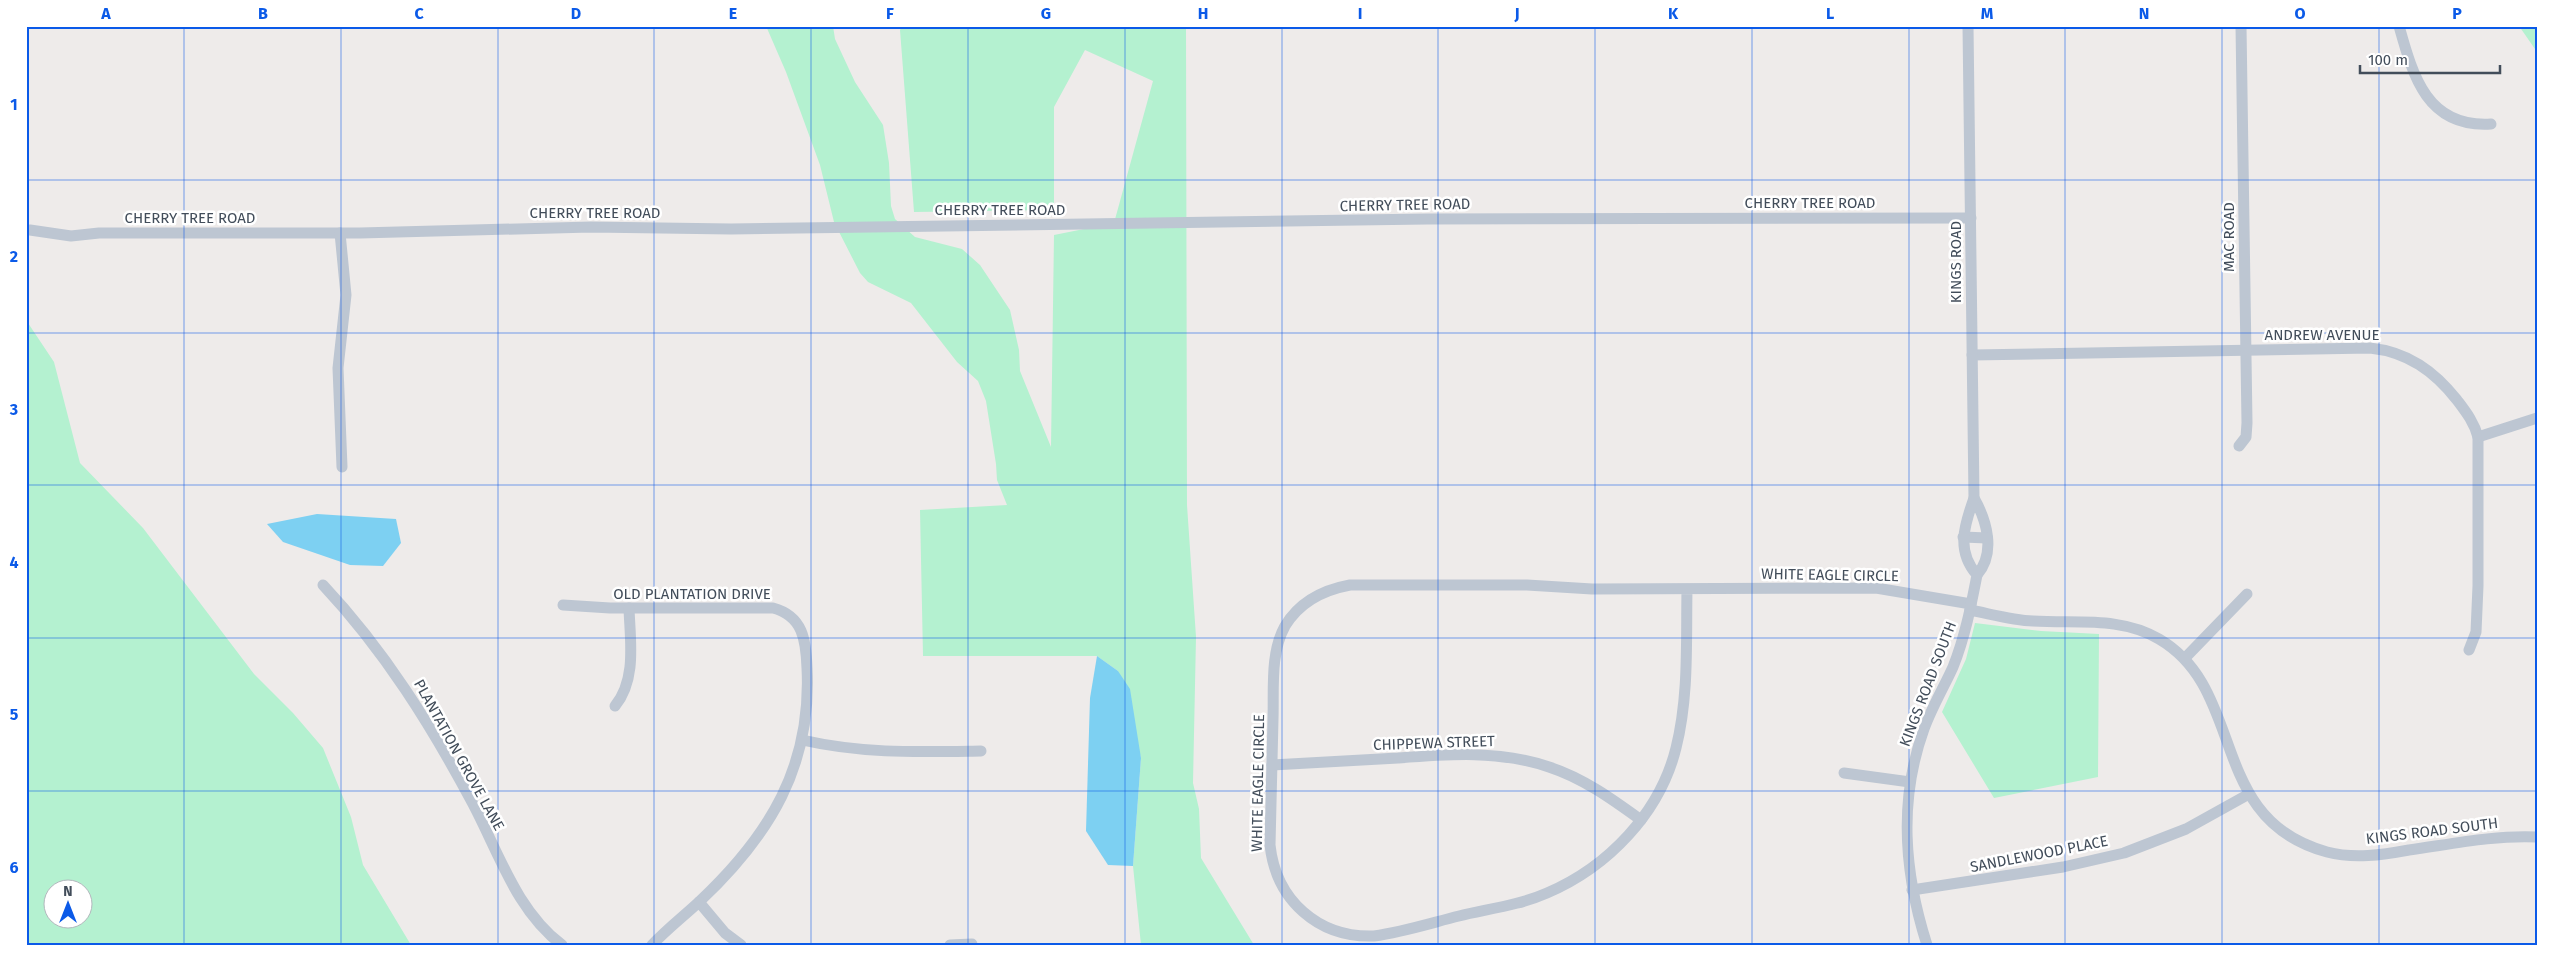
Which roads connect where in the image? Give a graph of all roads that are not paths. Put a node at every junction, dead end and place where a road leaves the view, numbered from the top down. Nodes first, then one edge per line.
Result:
1 (1968, 26) edge
2 (2241, 26) edge
3 (2399, 26) edge
4 (2491, 124) dead end
5 (1971, 218) junction
6 (30, 230) dead end
7 (340, 233) junction
8 (2246, 350) junction
9 (1972, 354) junction
10 (2537, 418) edge
11 (2478, 437) junction
12 (2239, 446) dead end
13 (342, 467) dead end
14 (1974, 498) junction
15 (1963, 537) junction
16 (1988, 538) junction
17 (1977, 575) junction
18 (323, 585) dead end
19 (1687, 589) junction
20 (2247, 594) dead end
21 (563, 605) dead end
22 (1971, 607) junction
23 (629, 608) junction
24 (2469, 650) dead end
25 (2185, 658) junction
26 (615, 706) dead end
27 (802, 740) junction
28 (981, 751) dead end
29 (1272, 765) junction
30 (1844, 773) dead end
31 (1910, 782) junction
32 (2249, 794) junction
33 (1641, 820) junction
34 (2537, 838) edge
35 (1912, 890) junction
36 (699, 902) junction
37 (972, 944) edge
38 (562, 945) edge
39 (652, 945) edge
40 (741, 945) edge
41 (950, 945) edge
42 (1927, 945) edge

1 - 5 street, KINGS ROAD
2 - 8 street, MAC ROAD
3 - 4 street
5 - 7 street, CHERRY TREE ROAD
5 - 9 street, KINGS ROAD
6 - 7 street, CHERRY TREE ROAD
7 - 13 street
8 - 9 street, ANDREW AVENUE
8 - 11 street, ANDREW AVENUE
8 - 12 street, MAC ROAD
9 - 14 street, KINGS ROAD
10 - 11 street
11 - 24 street, ANDREW AVENUE
14 - 15 street, KINGS ROAD
14 - 16 street, KINGS ROAD
15 - 16 street
15 - 17 street, KINGS ROAD
16 - 17 street, KINGS ROAD
17 - 22 street, KINGS ROAD
18 - 38 street, PLANTATION GROVE LANE
19 - 22 street, WHITE EAGLE CIRCLE
19 - 29 street, WHITE EAGLE CIRCLE
19 - 33 street, WHITE EAGLE CIRCLE
20 - 25 street
21 - 23 street, OLD PLANTATION DRIVE
22 - 25 street, KINGS ROAD SOUTH
22 - 31 street, KINGS ROAD SOUTH
23 - 26 street
23 - 27 street, OLD PLANTATION DRIVE
25 - 32 street, KINGS ROAD SOUTH
27 - 28 street
27 - 36 street, OLD PLANTATION DRIVE
29 - 33 street, CHIPPEWA STREET
29 - 33 street, WHITE EAGLE CIRCLE
30 - 31 street
31 - 35 street, KINGS ROAD SOUTH
32 - 34 street, KINGS ROAD SOUTH
32 - 35 street, SANDLEWOOD PLACE
35 - 42 street, KINGS ROAD SOUTH
36 - 39 street, OLD PLANTATION DRIVE
36 - 40 street
37 - 41 street

